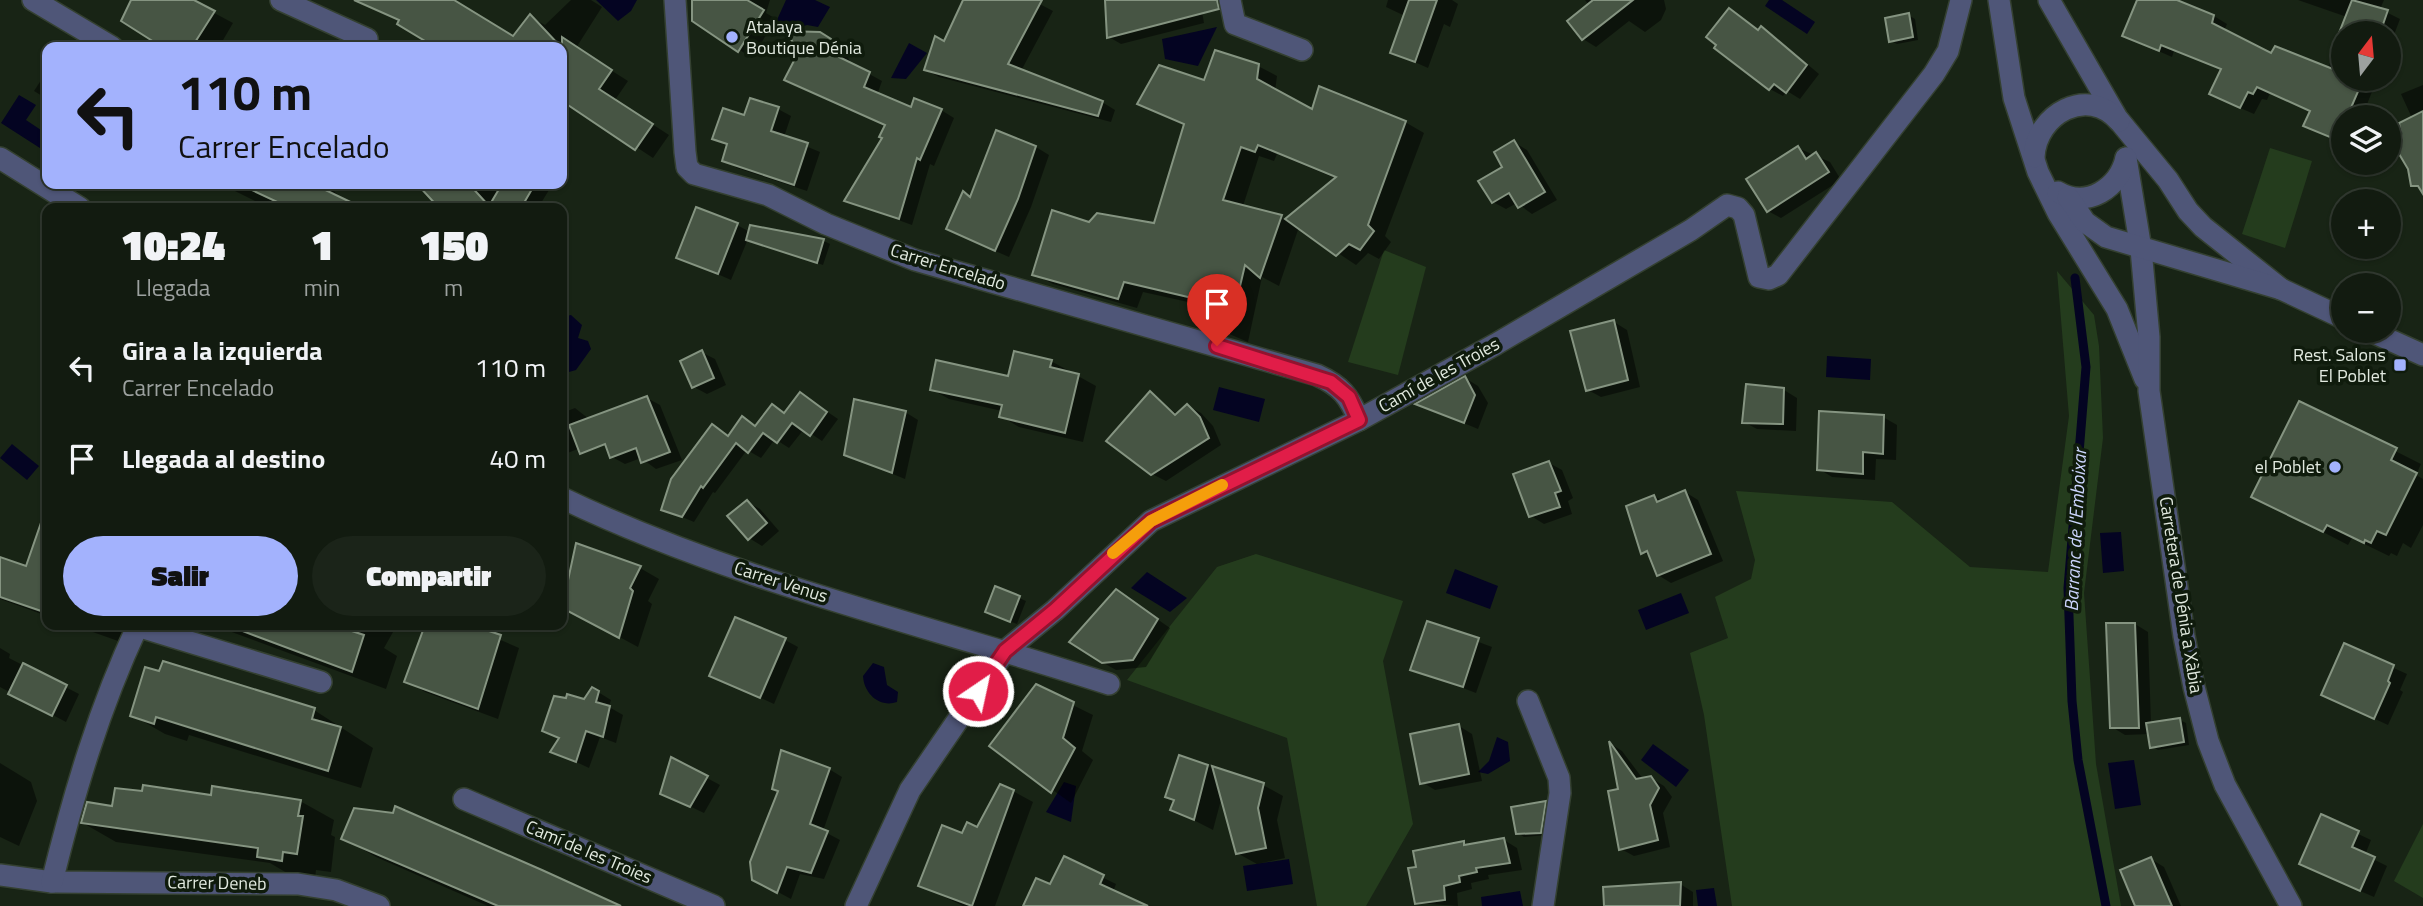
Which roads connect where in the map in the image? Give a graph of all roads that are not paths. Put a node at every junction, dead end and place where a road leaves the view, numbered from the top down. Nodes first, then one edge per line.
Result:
1 (33, 0) edge
2 (281, 0) edge
3 (675, 0) edge
4 (1230, 0) edge
5 (1961, 0) edge
6 (1998, 0) edge
7 (2049, 0) edge
8 (367, 39) dead end
9 (104, 42) edge
10 (1302, 50) dead end
11 (2117, 118) junction
12 (2034, 157) junction
13 (0, 158) edge
14 (2126, 158) junction
15 (42, 184) edge
16 (50, 189) edge
17 (72, 203) edge
18 (2063, 205) junction
19 (2141, 249) junction
20 (2281, 289) junction
21 (2331, 312) edge
22 (2396, 343) edge
23 (2423, 355) edge
24 (2149, 390) junction
25 (1359, 420) junction
26 (567, 500) edge
27 (135, 630) edge
28 (153, 630) edge
29 (1005, 651) junction
30 (321, 682) dead end
31 (1109, 684) dead end
32 (1528, 701) dead end
33 (464, 799) dead end
34 (0, 875) edge
35 (52, 882) junction
36 (379, 906) edge
37 (714, 906) edge
38 (856, 906) edge
39 (1543, 906) edge
40 (2291, 906) edge

1 - 9 street
2 - 8 street
3 - 25 street, Carrer Encelado
4 - 10 street
5 - 25 street, Camí de les Troies
6 - 12 street
7 - 11 street
11 - 12 street
11 - 14 street
11 - 20 street
12 - 18 street
13 - 15 street
14 - 18 street
14 - 19 street, Carretera de Dénia a Xàbia
16 - 17 street
18 - 19 street
18 - 24 street, Carretera de Dénia a Xàbia
19 - 20 street
19 - 24 street, Carretera de Dénia a Xàbia
20 - 21 street
22 - 23 street
24 - 40 street, Carretera de Dénia a Xàbia
25 - 29 street, Camí de les Troies
26 - 29 street, Carrer Venus
27 - 35 street
28 - 30 street
29 - 31 street, Carrer Venus
29 - 38 street, Camí de les Troies
32 - 39 street
33 - 37 street, Camí de les Troies
34 - 35 street, Carrer Deneb
35 - 36 street, Carrer Deneb

